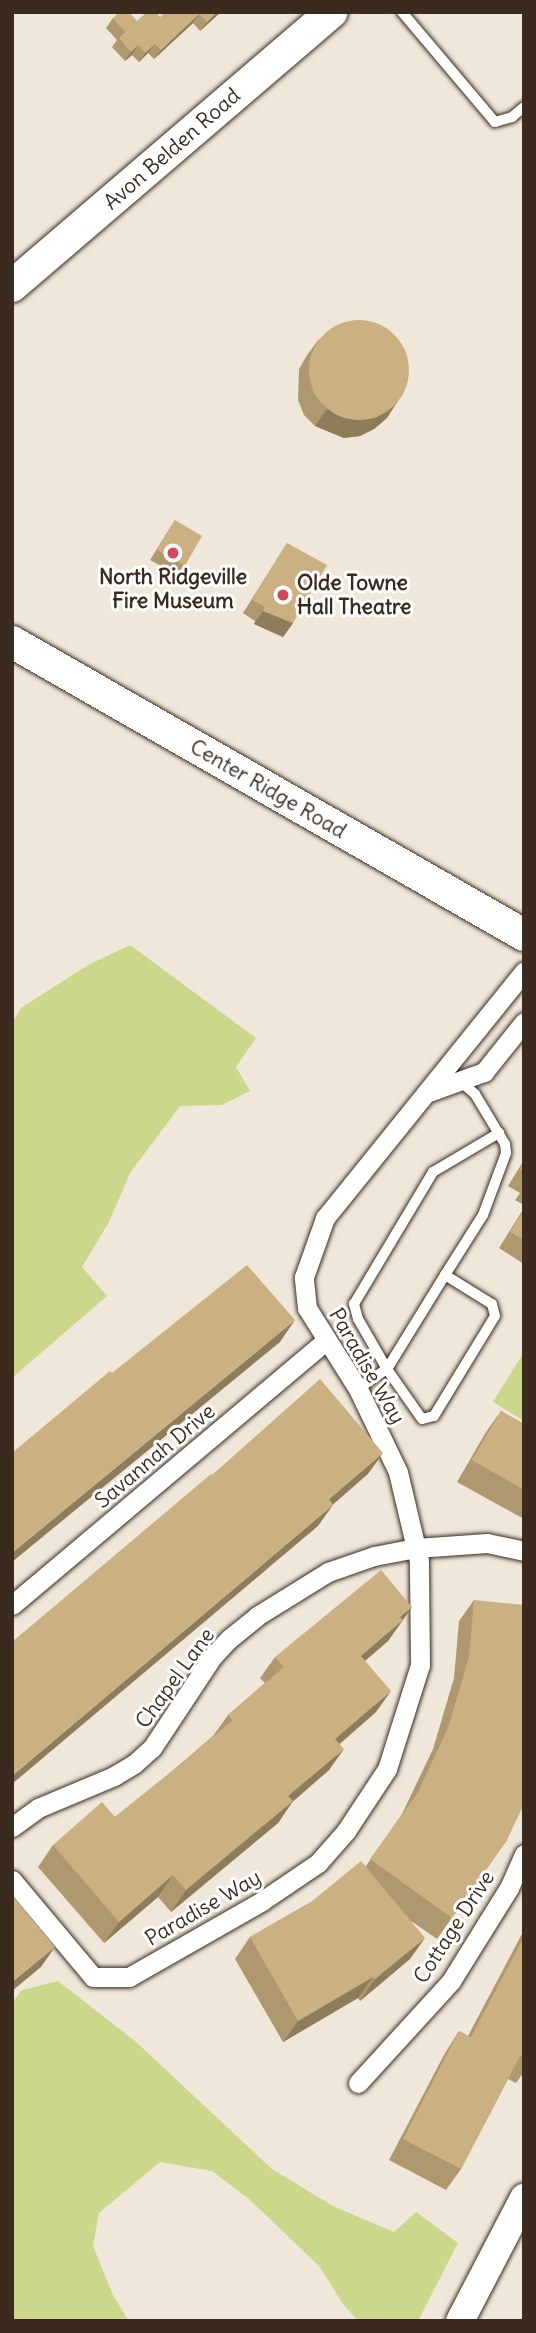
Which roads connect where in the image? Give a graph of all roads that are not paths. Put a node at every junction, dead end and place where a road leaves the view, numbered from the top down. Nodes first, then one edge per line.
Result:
1 (332, 12) edge
2 (402, 12) edge
3 (524, 107) edge
4 (12, 286) edge
5 (12, 642) edge
6 (524, 935) edge
7 (524, 971) edge
8 (524, 1022) edge
9 (452, 1075) junction
10 (499, 1133) junction
11 (445, 1275) junction
12 (326, 1341) junction
13 (387, 1369) junction
14 (358, 1389) junction
15 (416, 1548) junction
16 (524, 1551) edge
17 (12, 1605) edge
18 (12, 1827) edge
19 (524, 1854) edge
20 (12, 1880) edge
21 (358, 2083) dead end
22 (524, 2198) edge
23 (460, 2321) edge

1 - 4 main road, Avon Belden Road
2 - 3 lane
5 - 6 main road, Center Ridge Road
7 - 9 street, Paradise Way
8 - 9 street
9 - 10 lane
9 - 12 street, Paradise Way
10 - 11 lane
10 - 13 lane
11 - 13 lane
11 - 13 lane
12 - 14 street, Paradise Way
12 - 17 street, Savannah Drive
13 - 14 lane
14 - 15 street, Paradise Way
15 - 16 street
15 - 18 street, Chapel Lane
15 - 20 street, Paradise Way
19 - 21 street, Cottage Drive
22 - 23 street

